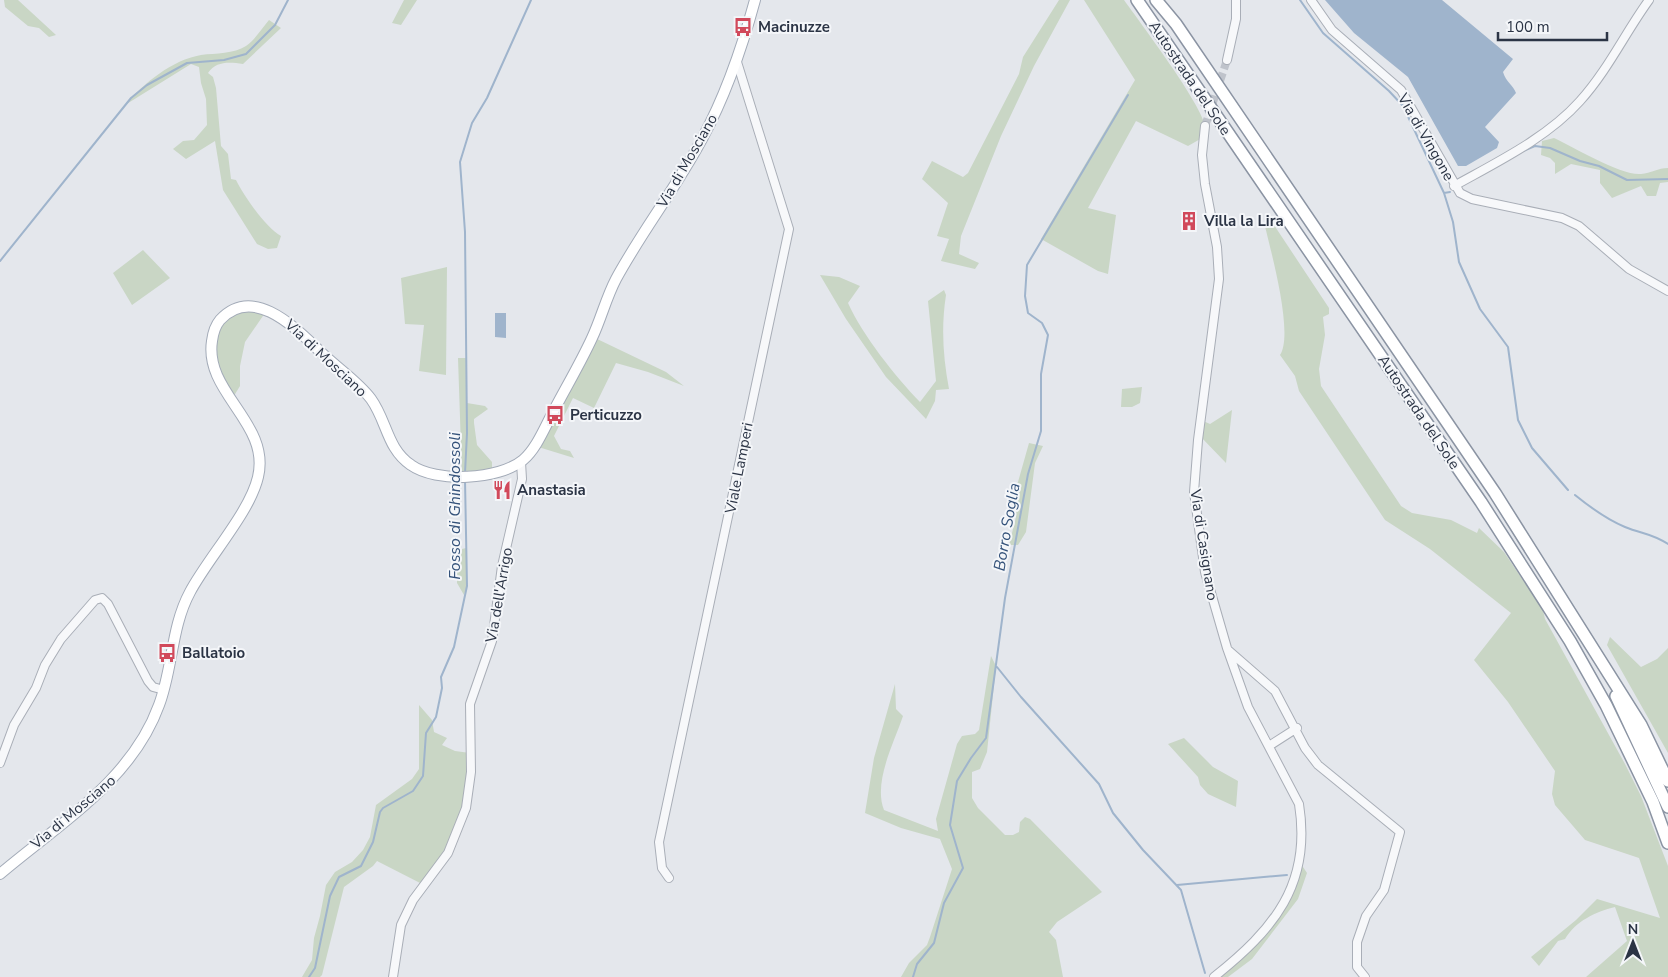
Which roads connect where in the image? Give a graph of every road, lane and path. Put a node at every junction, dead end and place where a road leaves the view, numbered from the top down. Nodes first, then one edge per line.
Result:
1 (755, 0) edge
2 (1138, 0) edge
3 (1156, 0) edge
4 (1236, 0) edge
5 (1311, 0) edge
6 (1648, 0) edge
7 (1227, 60) tunnel mouth
8 (737, 62) junction
9 (1205, 126) tunnel mouth
10 (1454, 186) junction
11 (1668, 291) edge
12 (521, 462) junction
13 (1582, 630) junction
14 (1227, 648) junction
15 (164, 690) junction
16 (1297, 728) junction
17 (1270, 746) junction
18 (0, 763) edge
19 (1668, 782) edge
20 (1668, 807) edge
21 (1668, 843) edge
22 (0, 874) edge
23 (669, 878) dead end
24 (393, 977) edge
25 (1214, 977) edge
26 (1366, 977) edge

1 - 8 main road, Via di Mosciano
2 - 21 highway, Autostrada del Sole
3 - 13 highway, Autostrada del Sole
4 - 7 street
5 - 10 street, Via di Vingone
6 - 10 street
8 - 12 main road, Via di Mosciano
8 - 23 street, Viale Lamperi
9 - 14 street, Via di Casignano
10 - 11 street, Via di Vingone
12 - 15 main road, Via di Mosciano
12 - 24 street, Via dell'Arrigo
13 - 19 highway, Autostrada del Sole
13 - 20 highway, Autostrada del Sole
14 - 16 street
14 - 17 street, Via di Casignano
15 - 18 street
15 - 22 main road, Via di Mosciano
16 - 17 street
16 - 26 street
17 - 25 street, Via di Casignano

